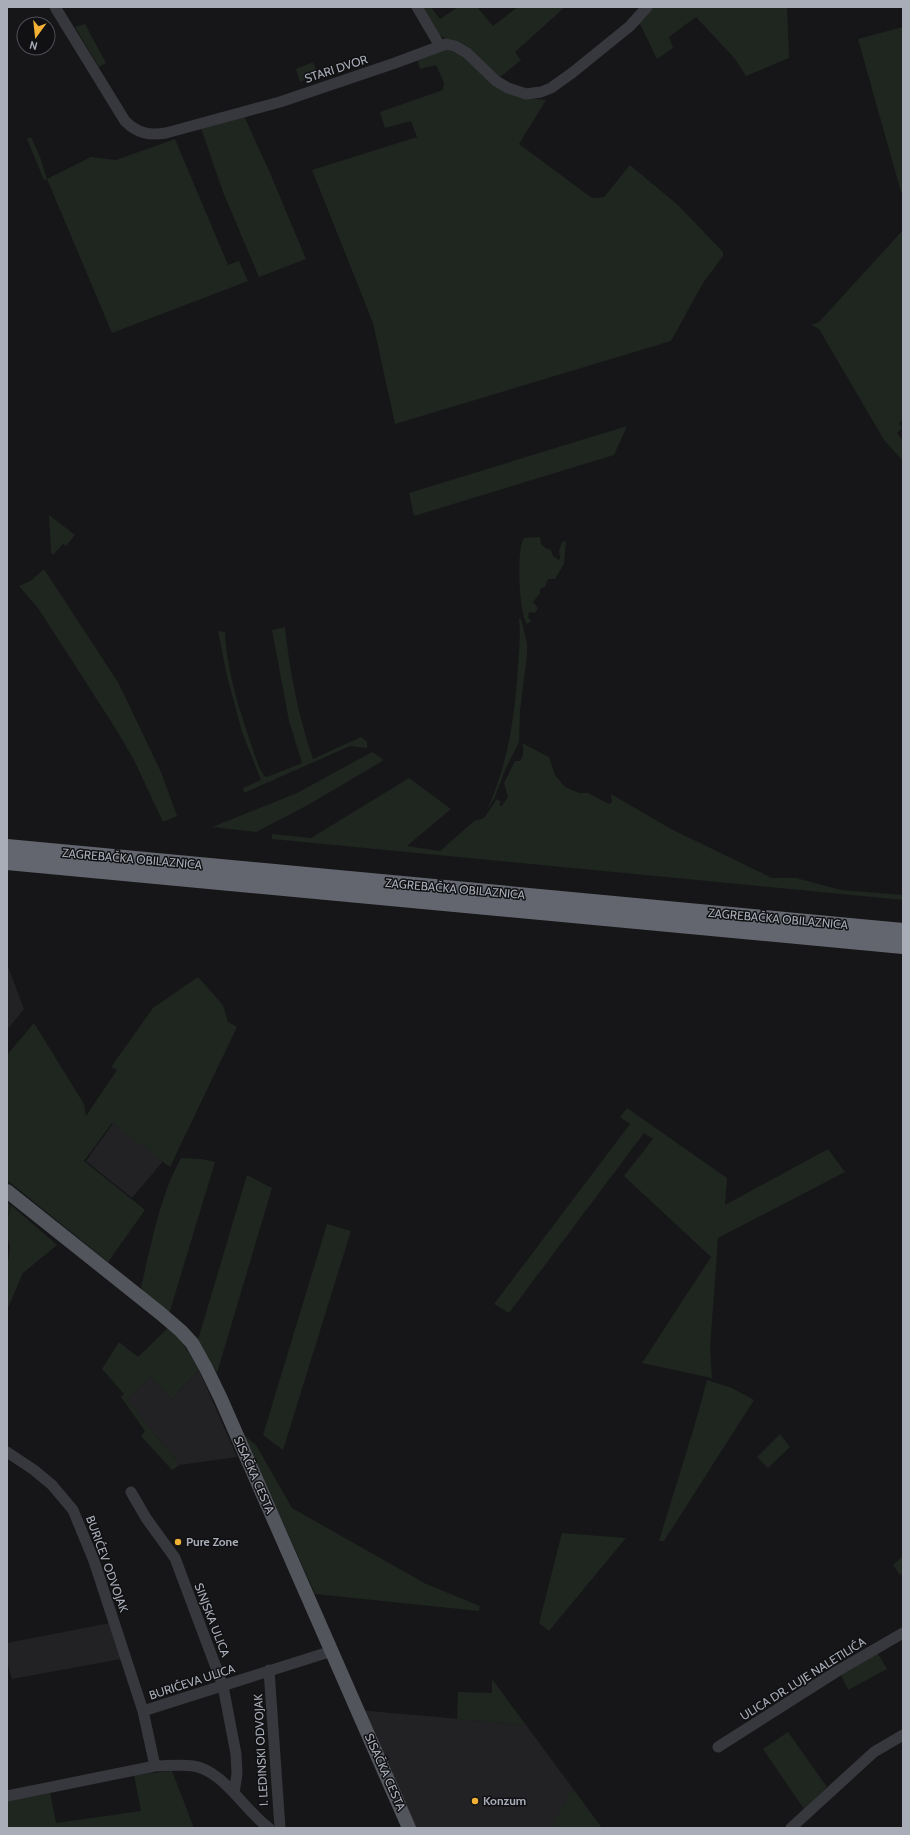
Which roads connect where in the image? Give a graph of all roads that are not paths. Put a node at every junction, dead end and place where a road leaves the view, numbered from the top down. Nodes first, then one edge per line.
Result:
1 (55, 7) edge
2 (418, 7) edge
3 (647, 7) edge
4 (440, 46) junction
5 (7, 847) edge
6 (7, 862) edge
7 (903, 931) edge
8 (903, 946) edge
9 (7, 1191) edge
10 (7, 1452) edge
11 (131, 1492) dead end
12 (903, 1633) edge
13 (332, 1650) junction
14 (269, 1670) junction
15 (224, 1686) junction
16 (143, 1712) junction
17 (903, 1735) edge
18 (718, 1747) dead end
19 (155, 1766) junction
20 (234, 1793) junction
21 (7, 1796) edge
22 (269, 1828) edge
23 (280, 1828) edge
24 (410, 1828) edge
25 (791, 1828) edge

1 - 4 street, STARI DVOR
2 - 4 street
3 - 4 street, STARI DVOR
5 - 7 highway, ZAGREBAČKA OBILAZNICA
6 - 8 highway, ZAGREBAČKA OBILAZNICA
9 - 13 main road, SISAČKA CESTA
10 - 16 street, BURIĆEV ODVOJAK
11 - 15 street, SINJSKA ULICA
12 - 18 street, ULICA DR. LUJE NALETILIĆA
13 - 14 street, BURIĆEVA ULICA
13 - 24 main road, SISAČKA CESTA
14 - 15 street, BURIĆEVA ULICA
14 - 23 street, I. LEDINSKI ODVOJAK
15 - 16 street, BURIĆEVA ULICA
15 - 20 street, SINJSKA ULICA
16 - 19 street, BURIĆEVA ULICA
17 - 25 street
19 - 20 street
19 - 21 street
20 - 22 street

